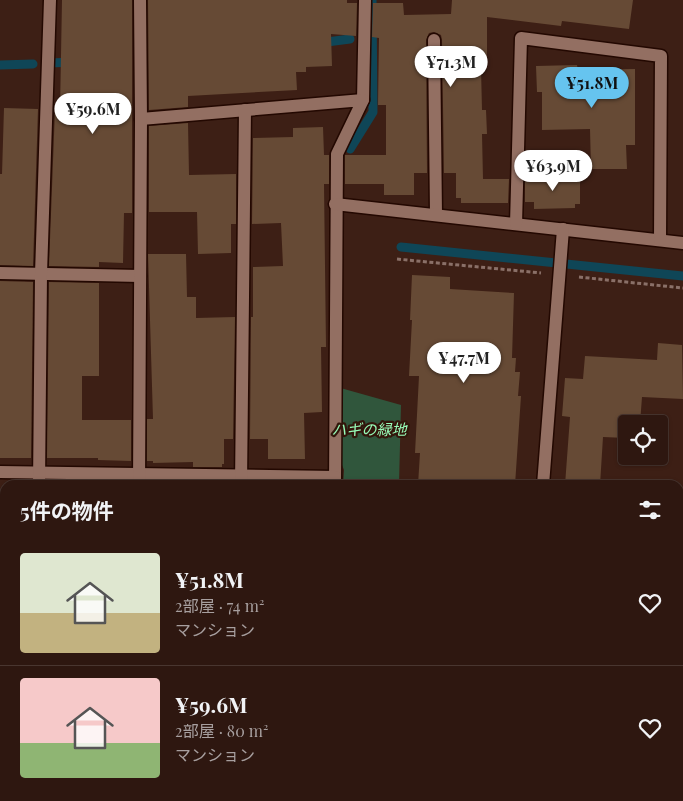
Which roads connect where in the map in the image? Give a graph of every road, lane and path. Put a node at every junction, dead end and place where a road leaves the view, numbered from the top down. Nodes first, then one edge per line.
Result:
1 (50, 0) edge
2 (140, 0) edge
3 (365, 0) edge
4 (434, 40) dead end
5 (363, 100) junction
6 (245, 110) junction
7 (141, 119) junction
8 (335, 204) junction
9 (436, 215) junction
10 (516, 224) junction
11 (563, 229) junction
12 (660, 240) junction
13 (683, 243) edge
14 (0, 273) edge
15 (41, 274) junction
16 (140, 276) junction
17 (0, 472) edge
18 (39, 479) edge
19 (139, 479) edge
20 (241, 480) edge
21 (335, 480) edge
22 (543, 480) edge

1 - 15 street
2 - 7 street
3 - 5 street
4 - 9 street
5 - 6 street
5 - 8 street
6 - 7 street
6 - 20 street
7 - 16 street
8 - 9 street
8 - 21 street
9 - 10 street
10 - 11 street
10 - 12 street
11 - 12 street
11 - 22 street
12 - 13 street
14 - 15 street
15 - 16 street
15 - 18 street
16 - 19 street
17 - 18 street
18 - 19 street
19 - 20 street

